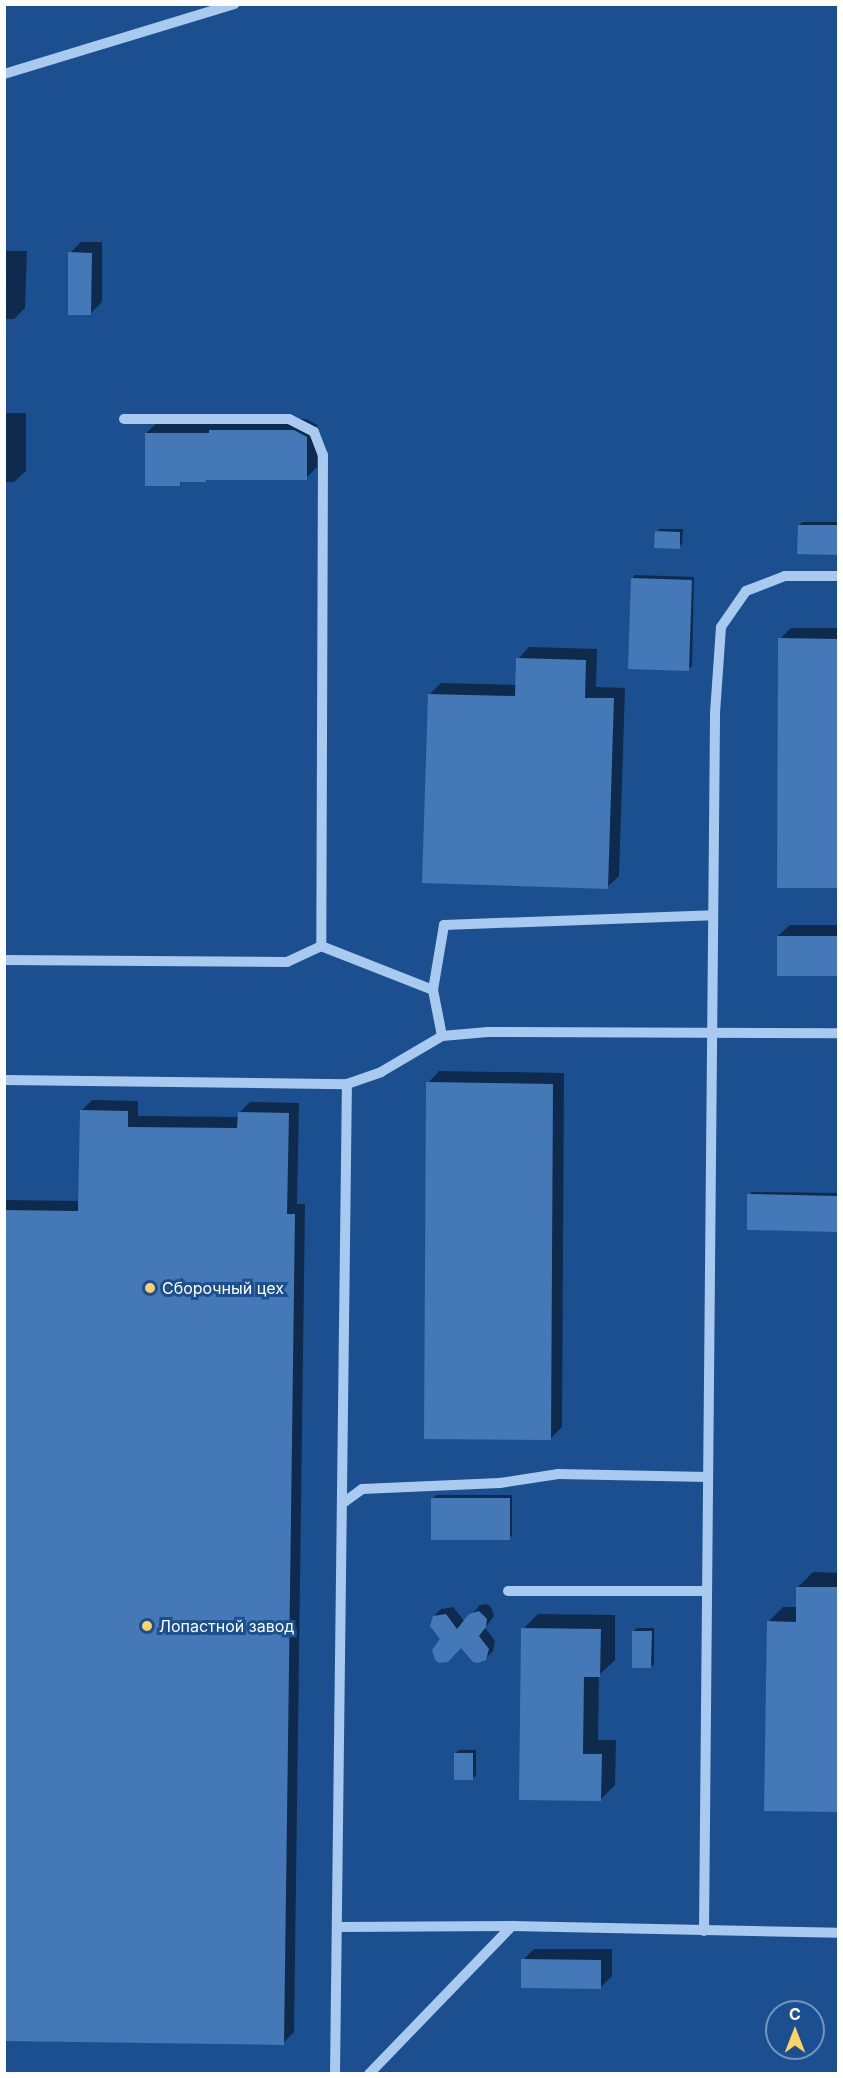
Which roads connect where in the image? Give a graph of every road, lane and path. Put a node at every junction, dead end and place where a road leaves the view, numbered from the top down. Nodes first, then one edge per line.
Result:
1 (235, 4) edge
2 (4, 74) edge
3 (124, 419) dead end
4 (838, 576) edge
5 (713, 915) junction
6 (321, 945) junction
7 (4, 960) edge
8 (433, 990) junction
9 (838, 1033) edge
10 (712, 1034) junction
11 (442, 1036) junction
12 (4, 1080) edge
13 (347, 1084) junction
14 (343, 1475) junction
15 (708, 1477) junction
16 (362, 1489) junction
17 (343, 1503) junction
18 (508, 1591) dead end
19 (707, 1591) junction
20 (512, 1926) junction
21 (339, 1927) junction
22 (705, 1930) junction
23 (838, 1934) edge
24 (335, 2073) edge
25 (369, 2073) edge

1 - 2 lane
3 - 6 lane
4 - 5 lane
5 - 8 lane
5 - 10 lane
6 - 7 lane
6 - 8 lane
8 - 11 lane
9 - 10 lane
10 - 11 lane
10 - 15 lane
11 - 13 lane
12 - 13 lane
13 - 14 lane
14 - 16 lane
14 - 17 lane
15 - 16 lane
15 - 19 lane
16 - 17 lane
17 - 21 lane
18 - 19 lane
19 - 22 lane
20 - 21 lane
20 - 22 lane
20 - 25 lane
21 - 24 lane
22 - 23 lane

